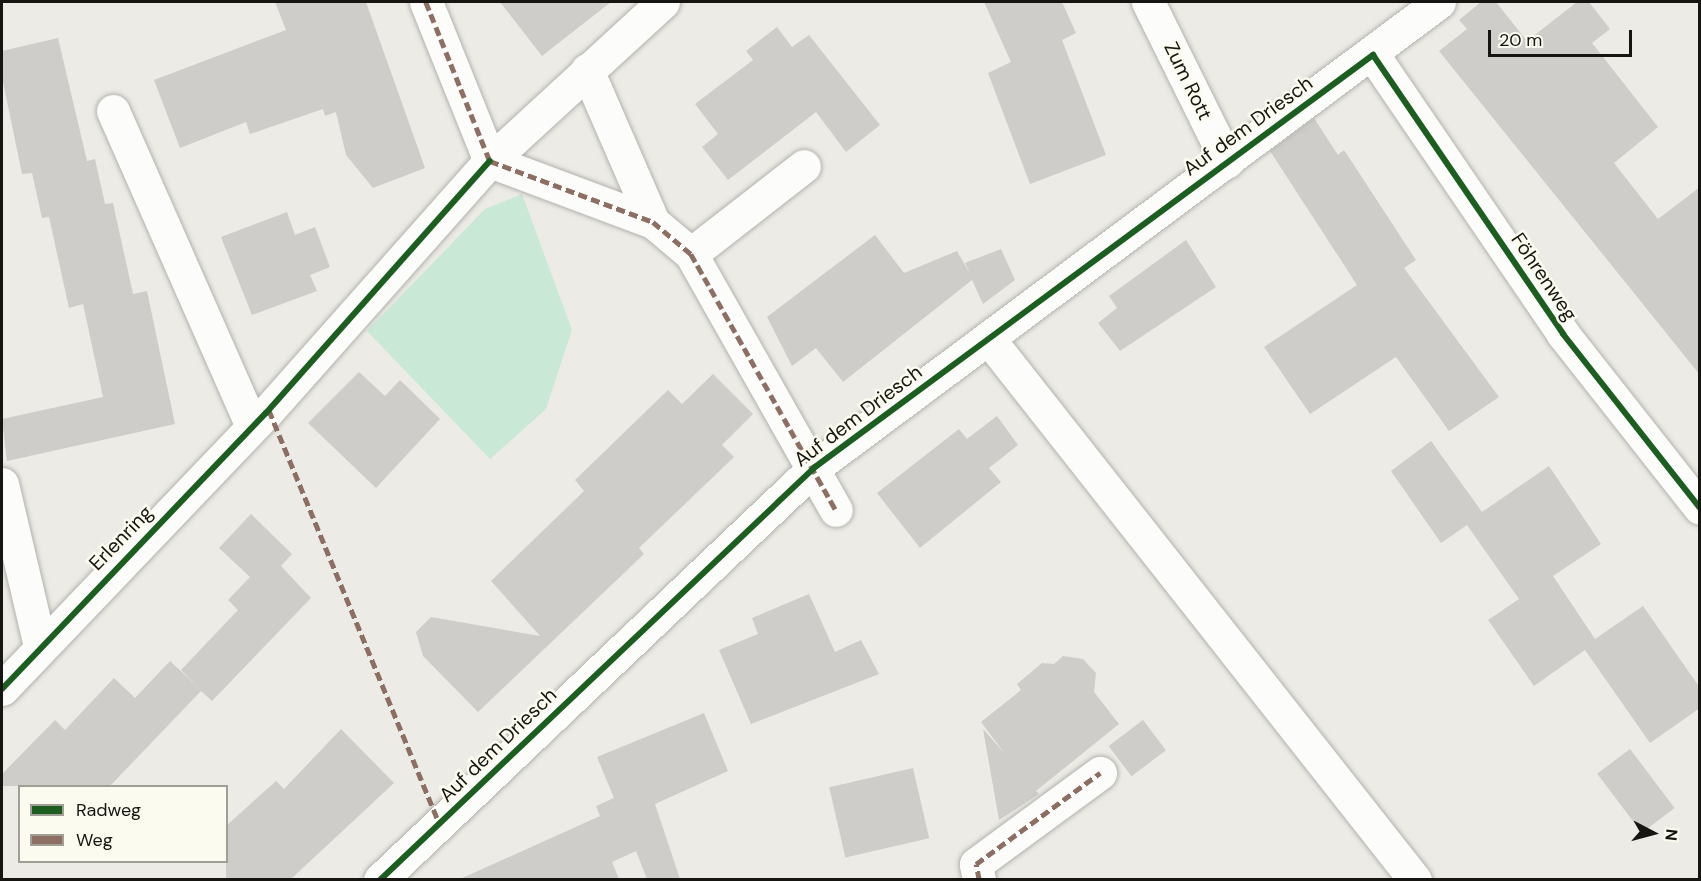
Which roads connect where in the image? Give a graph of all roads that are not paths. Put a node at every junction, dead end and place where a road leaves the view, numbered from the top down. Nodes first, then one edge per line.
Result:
1 (426, 2) edge
2 (663, 2) edge
3 (1148, 2) edge
4 (1439, 2) edge
5 (1373, 55) junction
6 (587, 70) junction
7 (113, 111) dead end
8 (490, 161) junction
9 (1227, 161) junction
10 (804, 166) dead end
11 (653, 222) junction
12 (691, 254) junction
13 (988, 339) junction
14 (259, 420) junction
15 (815, 467) junction
16 (2, 484) edge
17 (1700, 508) edge
18 (836, 510) dead end
19 (40, 646) junction
20 (2, 689) edge
21 (1100, 773) dead end
22 (977, 872) edge
23 (380, 879) edge
24 (1415, 879) edge

1 - 8 street
2 - 6 street, Erlenring
3 - 9 street, Zum Rott
4 - 5 street, Auf dem Driesch
5 - 9 street, Auf dem Driesch
5 - 17 street, Föhrenweg
6 - 8 street, Erlenring
6 - 11 street
7 - 14 street
8 - 11 street
8 - 14 street, Erlenring
9 - 13 street, Auf dem Driesch
10 - 12 street
11 - 12 street
12 - 15 street
13 - 15 street, Auf dem Driesch
13 - 24 street
14 - 19 street, Erlenring
15 - 18 street
15 - 23 street, Auf dem Driesch
16 - 19 street
19 - 20 street, Erlenring
21 - 22 street

